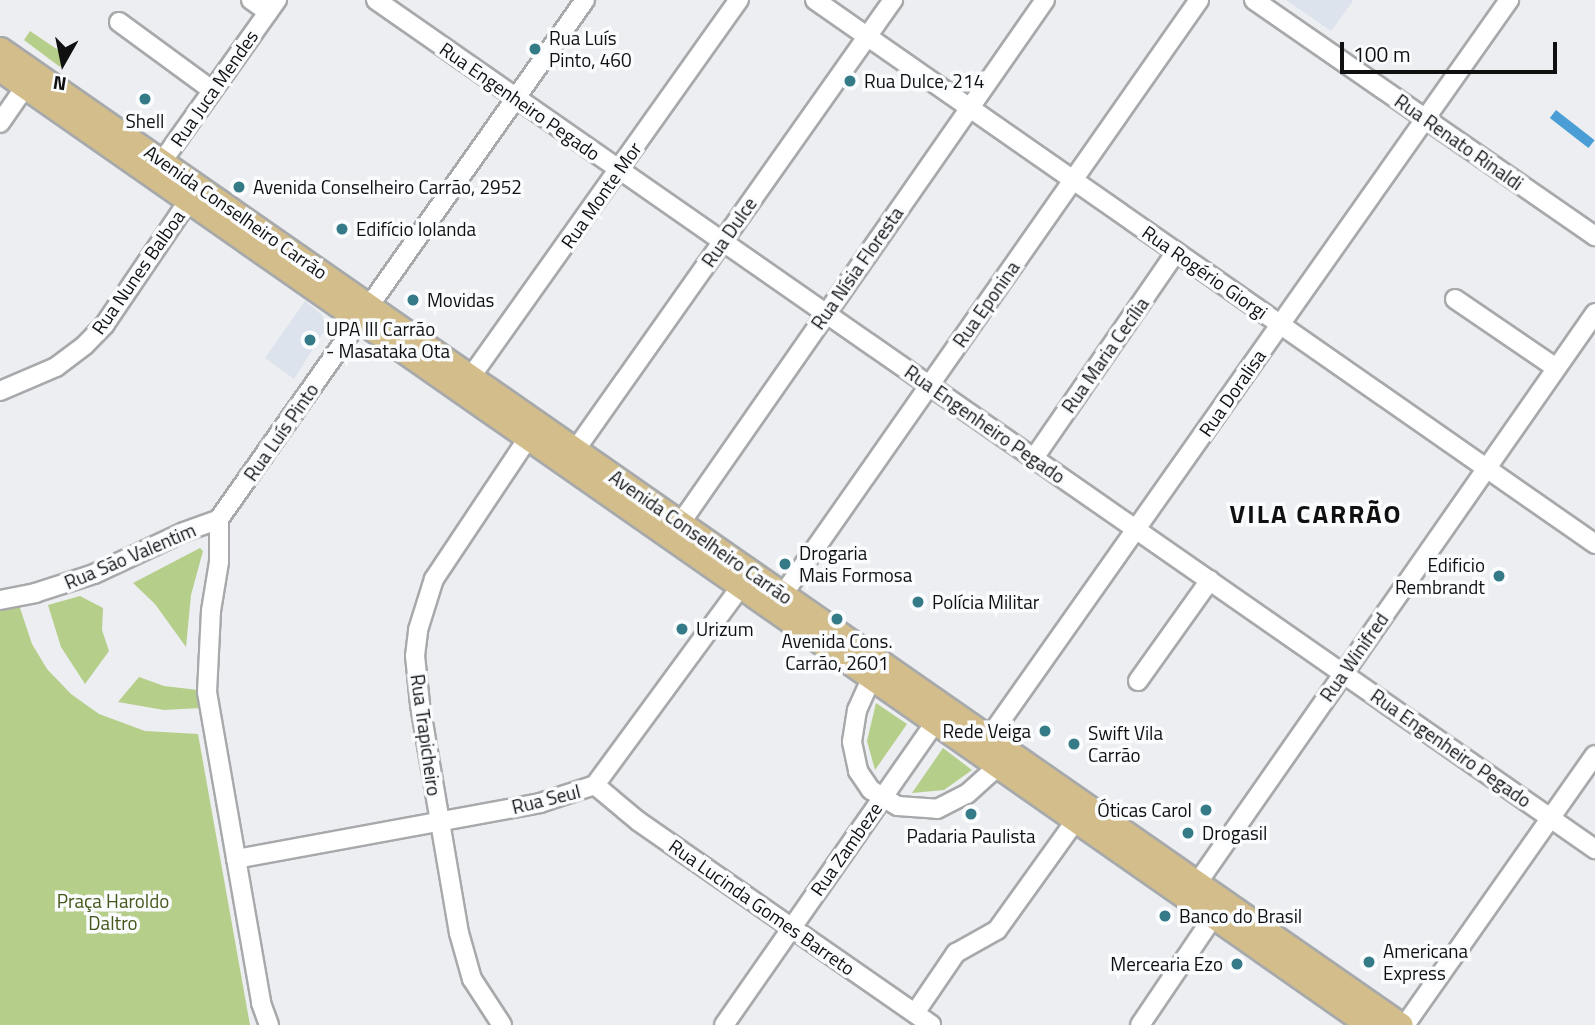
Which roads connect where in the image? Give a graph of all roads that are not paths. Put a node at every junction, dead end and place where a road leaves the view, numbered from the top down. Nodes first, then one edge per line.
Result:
1 (251, 0) edge
2 (376, 0) edge
3 (585, 0) edge
4 (739, 0) edge
5 (815, 0) edge
6 (892, 0) edge
7 (1045, 0) edge
8 (1199, 0) edge
9 (1254, 0) edge
10 (1509, 0) edge
11 (272, 6) edge
12 (119, 22) dead end
13 (867, 36) junction
14 (0, 49) edge
15 (0, 69) edge
16 (30, 80) junction
17 (212, 90) junction
18 (516, 98) junction
19 (970, 108) junction
20 (1426, 118) junction
21 (0, 123) edge
22 (157, 168) junction
23 (619, 170) junction
24 (1073, 179) junction
25 (193, 194) junction
26 (1595, 236) edge
27 (722, 242) junction
28 (1176, 252) junction
29 (1455, 299) dead end
30 (1595, 313) edge
31 (365, 314) junction
32 (826, 314) junction
33 (1280, 325) junction
34 (1556, 368) junction
35 (467, 383) junction
36 (929, 385) junction
37 (0, 391) edge
38 (532, 430) junction
39 (570, 457) junction
40 (1034, 458) junction
41 (1486, 468) junction
42 (219, 519) junction
43 (1136, 529) junction
44 (675, 530) junction
45 (1593, 539) edge
46 (746, 579) junction
47 (1210, 580) junction
48 (0, 600) edge
49 (778, 601) junction
50 (875, 669) junction
51 (1343, 674) junction
52 (1138, 681) dead end
53 (940, 715) junction
54 (984, 745) junction
55 (1595, 755) edge
56 (1005, 760) junction
57 (596, 785) junction
58 (882, 797) junction
59 (1551, 818) junction
60 (439, 820) junction
61 (1076, 820) junction
62 (1595, 849) edge
63 (236, 859) junction
64 (1192, 890) junction
65 (1213, 917) junction
66 (792, 927) junction
67 (915, 1013) junction
68 (269, 1025) edge
69 (502, 1025) edge
70 (724, 1025) edge
71 (931, 1025) edge
72 (1140, 1025) edge
73 (1369, 1025) edge
74 (1403, 1025) edge

1 - 11 street
2 - 18 street, Rua Engenheiro Pegado
3 - 18 street, Rua Luís Pinto
4 - 23 street, Rua Monte Mor
5 - 13 street, Rua Rogério Giorgi
6 - 13 street, Rua Dulce
7 - 19 street, Rua Nísia Floresta
8 - 24 street, Rua Eponina
9 - 20 street, Rua Renato Rinaldi
10 - 20 street, Rua Doralisa
11 - 17 street, Rua Juca Mendes
12 - 17 street
13 - 19 street, Rua Rogério Giorgi
13 - 27 street, Rua Dulce
14 - 16 main road, Avenida Conselheiro Carrão
15 - 16 main road, Avenida Conselheiro Carrão
16 - 21 street
16 - 22 main road, Avenida Conselheiro Carrão
17 - 22 street, Rua Juca Mendes
18 - 23 street, Rua Engenheiro Pegado
18 - 31 street, Rua Luís Pinto
19 - 24 street, Rua Rogério Giorgi
19 - 32 street, Rua Nísia Floresta
20 - 26 street, Rua Renato Rinaldi
20 - 33 street, Rua Doralisa
22 - 25 main road, Avenida Conselheiro Carrão
23 - 27 street, Rua Engenheiro Pegado
23 - 35 street, Rua Monte Mor
24 - 28 street, Rua Rogério Giorgi
24 - 36 street, Rua Eponina
25 - 31 main road, Avenida Conselheiro Carrão
25 - 37 street, Rua Nunes Balboa
27 - 32 street, Rua Engenheiro Pegado
27 - 39 street, Rua Dulce
28 - 33 street, Rua Rogério Giorgi
28 - 40 street, Rua Maria Cecília
29 - 34 street
30 - 34 street, Rua Winifred
31 - 35 main road, Avenida Conselheiro Carrão
31 - 42 street, Rua Luís Pinto
32 - 36 street, Rua Engenheiro Pegado
32 - 44 street, Rua Nísia Floresta
33 - 41 street, Rua Rogério Giorgi
33 - 43 street, Rua Doralisa
34 - 41 street, Rua Winifred
35 - 38 main road, Avenida Conselheiro Carrão
36 - 40 street, Rua Engenheiro Pegado
36 - 49 street, Rua Eponina
38 - 39 main road, Avenida Conselheiro Carrão
38 - 60 street, Rua Trapicheiro
39 - 44 main road, Avenida Conselheiro Carrão
40 - 43 street, Rua Engenheiro Pegado
41 - 45 street, Rua Rogério Giorgi
41 - 51 street, Rua Winifred
42 - 48 street, Rua São Valentim
42 - 63 street
43 - 47 street, Rua Engenheiro Pegado
43 - 54 street, Rua Doralisa
44 - 46 main road, Avenida Conselheiro Carrão
46 - 49 main road, Avenida Conselheiro Carrão
46 - 57 street, Rua Seul
47 - 51 street, Rua Engenheiro Pegado
47 - 52 street
49 - 50 main road, Avenida Conselheiro Carrão
50 - 53 main road, Avenida Conselheiro Carrão
50 - 58 street
51 - 59 street, Rua Engenheiro Pegado
51 - 64 street, Rua Winifred
53 - 54 main road, Avenida Conselheiro Carrão
53 - 58 street, Rua Zambeze
54 - 56 main road, Avenida Conselheiro Carrão
55 - 59 street
56 - 58 street
56 - 61 main road, Avenida Conselheiro Carrão
56 - 64 main road, Avenida Conselheiro Carrão
57 - 60 street, Rua Seul
57 - 66 street, Rua Lucinda Gomes Barreto
58 - 66 street, Rua Zambeze
59 - 62 street, Rua Engenheiro Pegado
59 - 74 street
60 - 63 street, Rua Seul
60 - 69 street, Rua Trapicheiro
61 - 64 main road, Avenida Conselheiro Carrão
61 - 67 street
63 - 68 street
64 - 65 main road, Avenida Conselheiro Carrão
64 - 74 main road, Avenida Conselheiro Carrão
65 - 72 street
65 - 73 main road, Avenida Conselheiro Carrão
66 - 67 street, Rua Lucinda Gomes Barreto
66 - 70 street, Rua Zambeze
67 - 71 street, Rua Lucinda Gomes Barreto

